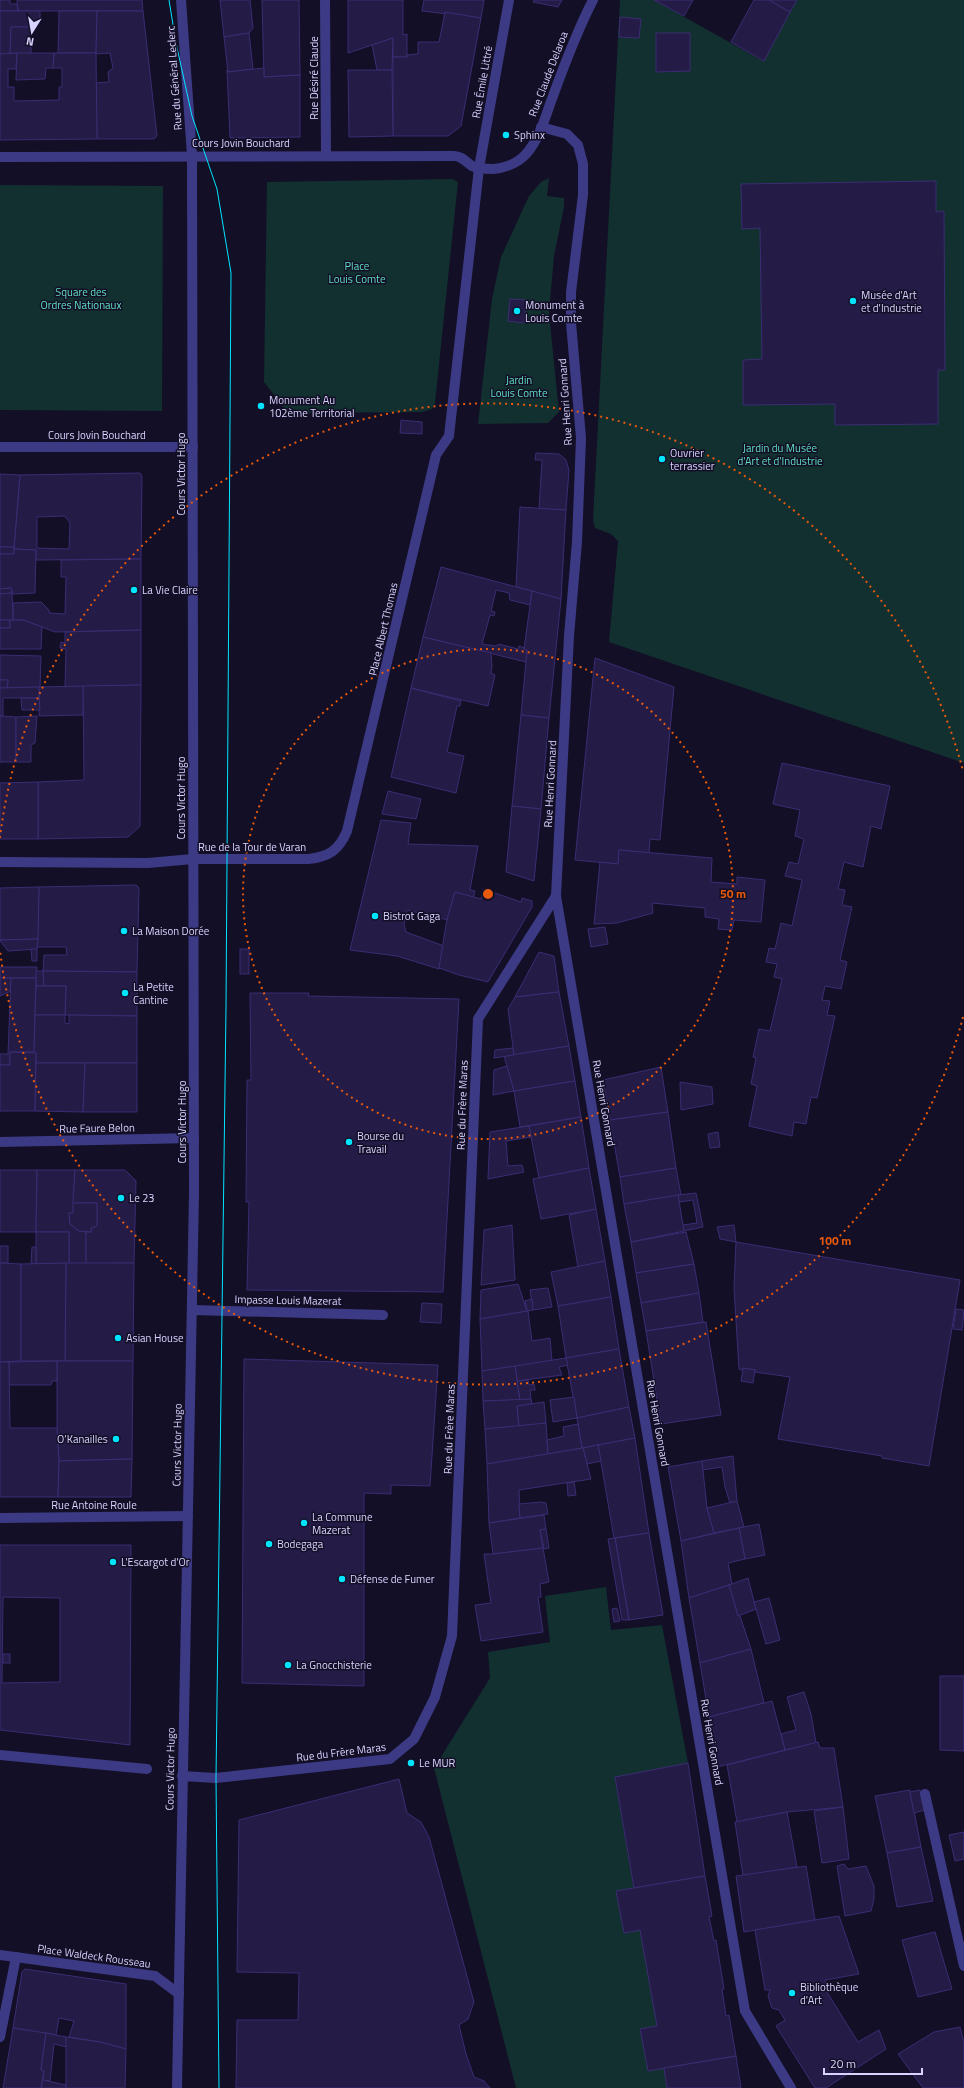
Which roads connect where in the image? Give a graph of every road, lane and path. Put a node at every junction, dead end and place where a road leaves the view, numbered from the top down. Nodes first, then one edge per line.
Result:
1 (181, 0) edge
2 (325, 0) edge
3 (509, 0) edge
4 (593, 0) edge
5 (541, 127) junction
6 (192, 155) junction
7 (326, 155) junction
8 (0, 157) edge
9 (479, 168) junction
10 (193, 446) junction
11 (0, 447) edge
12 (347, 832) joint
13 (193, 859) junction
14 (0, 862) edge
15 (556, 896) junction
16 (194, 1138) junction
17 (0, 1142) edge
18 (192, 1310) junction
19 (382, 1315) dead end
20 (188, 1516) junction
21 (0, 1518) edge
22 (0, 1755) edge
23 (147, 1769) dead end
24 (182, 1776) junction
25 (925, 1794) dead end
26 (0, 1955) edge
27 (16, 1957) junction
28 (964, 1966) edge
29 (179, 1994) junction
30 (0, 2037) edge
31 (177, 2088) edge
32 (791, 2088) edge

1 - 6 street, Rue du Général Leclerc
2 - 7 street, Rue Désiré Claude
3 - 9 street, Rue Émile Littré
4 - 5 street, Rue Claude Delaroa
5 - 9 street, Rue Claude Delaroa
5 - 15 street, Rue Henri Gonnard
6 - 7 street, Cours Jovin Bouchard
6 - 8 street, Cours Jovin Bouchard
6 - 10 street, Cours Victor Hugo
7 - 9 street, Cours Jovin Bouchard
9 - 12 street, Place Albert Thomas
10 - 11 street, Cours Jovin Bouchard
10 - 13 street, Cours Victor Hugo
12 - 13 street, Rue de la Tour de Varan
13 - 14 street, Rue de la Tour de Varan
13 - 16 street, Cours Victor Hugo
15 - 24 street, Rue du Frère Maras
15 - 32 street, Rue Henri Gonnard
16 - 17 street, Rue Faure Belon
16 - 18 street, Cours Victor Hugo
18 - 19 street, Impasse Louis Mazerat
18 - 20 street, Cours Victor Hugo
20 - 21 street, Rue Antoine Roule
20 - 24 street, Cours Victor Hugo
22 - 23 street
24 - 29 street, Cours Victor Hugo
25 - 28 street
26 - 27 street, Place Waldeck Rousseau
27 - 29 street, Place Waldeck Rousseau
27 - 30 street
29 - 31 street, Cours Victor Hugo

